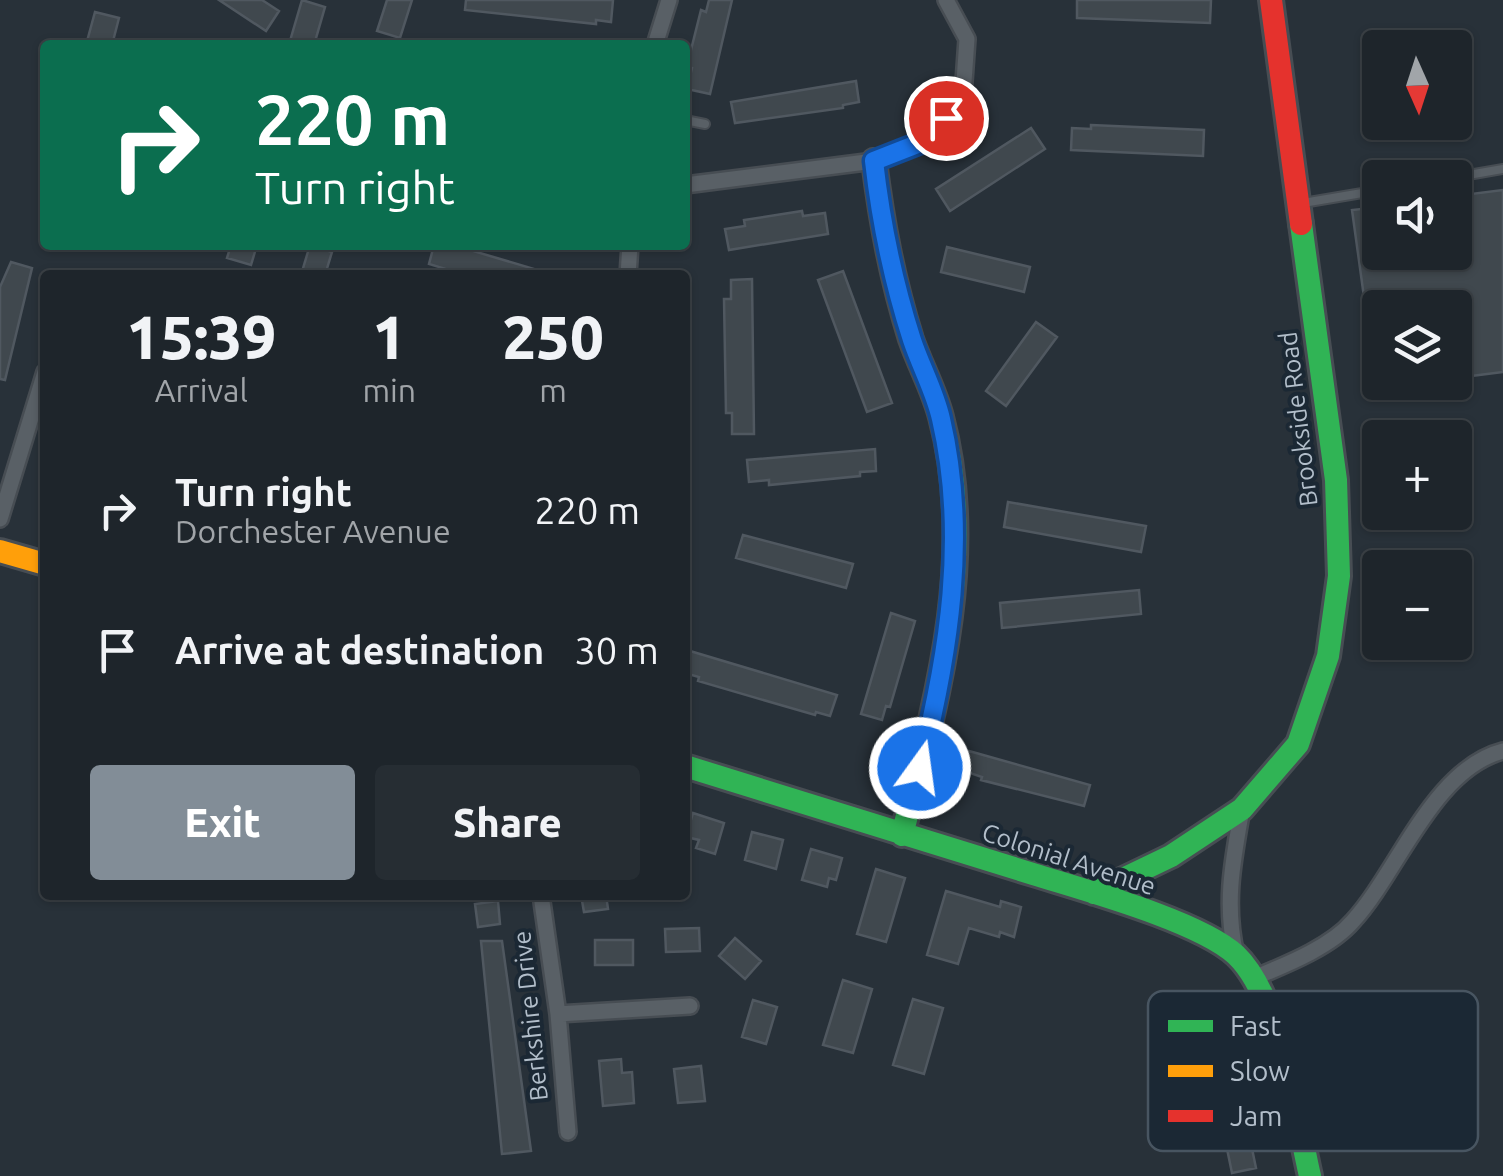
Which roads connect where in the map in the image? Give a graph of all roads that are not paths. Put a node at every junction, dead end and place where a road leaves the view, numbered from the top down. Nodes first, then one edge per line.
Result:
1 (669, 0) edge
2 (946, 0) edge
3 (1271, 0) edge
4 (657, 40) edge
5 (690, 121) edge
6 (705, 124) dead end
7 (874, 161) junction
8 (1503, 169) edge
9 (1472, 174) edge
10 (690, 184) edge
11 (1362, 193) edge
12 (1298, 204) junction
13 (40, 388) edge
14 (0, 519) edge
15 (0, 551) edge
16 (40, 563) edge
17 (1503, 752) edge
18 (690, 768) edge
19 (1242, 808) junction
20 (902, 836) junction
21 (1094, 892) junction
22 (543, 900) edge
23 (1236, 955) junction
24 (1254, 978) junction
25 (1260, 991) edge
26 (690, 1006) dead end
27 (558, 1014) junction
28 (568, 1132) dead end
29 (1304, 1151) edge
30 (1310, 1176) edge

1 - 4 street
2 - 7 street
3 - 12 street, Brookside Road
5 - 6 lane
7 - 10 street
7 - 20 street
8 - 9 lane
11 - 12 lane
12 - 19 street, Brookside Road
13 - 14 street
15 - 16 street
17 - 24 street
18 - 20 street, Colonial Avenue
19 - 21 street, Brookside Road
19 - 23 street
20 - 21 street, Colonial Avenue
21 - 23 street, Colonial Avenue
22 - 27 street, Berkshire Drive
23 - 24 street, Colonial Avenue
24 - 25 street, Colonial Avenue
26 - 27 street
27 - 28 street, Berkshire Drive
29 - 30 street, Colonial Avenue

